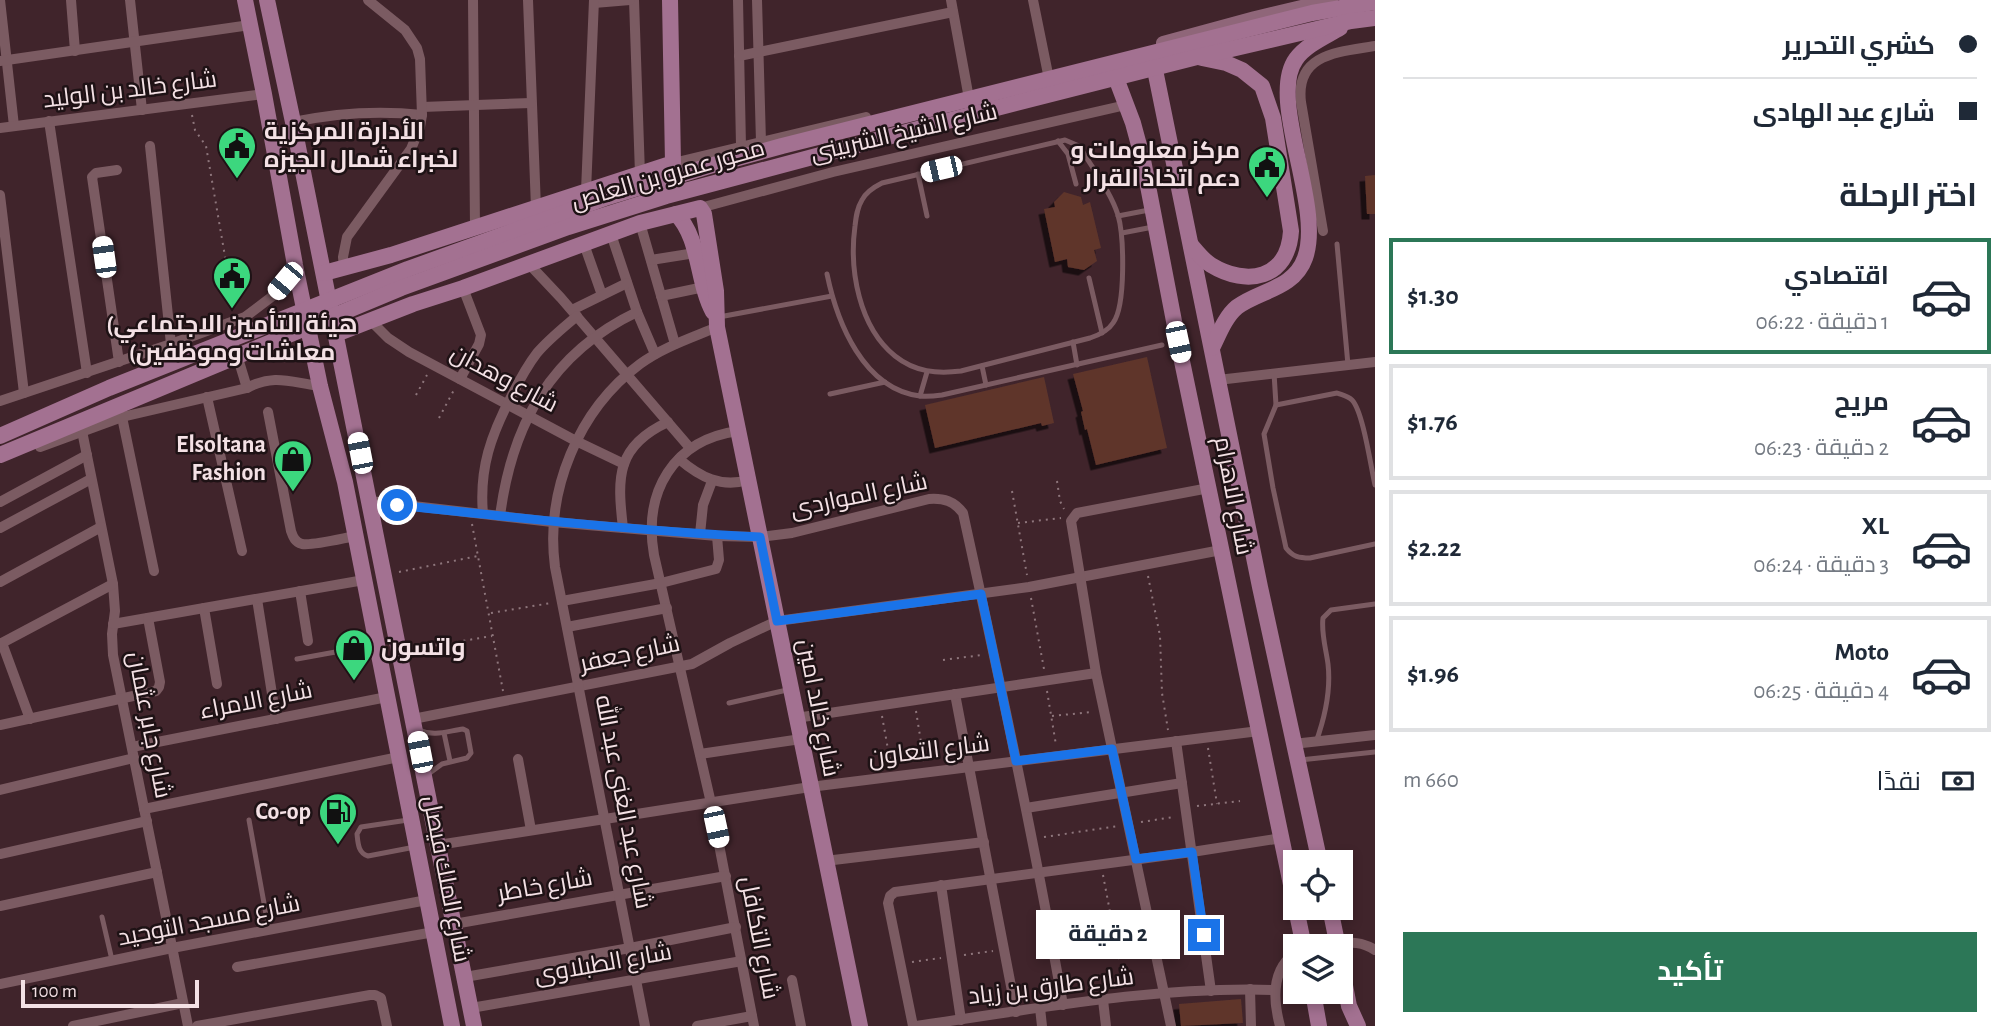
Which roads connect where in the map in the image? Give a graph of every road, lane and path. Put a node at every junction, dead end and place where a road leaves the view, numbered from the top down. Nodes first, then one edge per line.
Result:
1 (0, 0) edge
2 (71, 0) edge
3 (130, 0) edge
4 (245, 0) edge
5 (267, 0) edge
6 (368, 0) edge
7 (473, 0) edge
8 (528, 0) edge
9 (632, 0) edge
10 (670, 0) edge
11 (738, 0) edge
12 (757, 0) edge
13 (951, 0) edge
14 (1033, 0) edge
15 (1331, 0) edge
16 (594, 1) edge
17 (1366, 3) edge
18 (953, 12) junction
19 (1375, 18) edge
20 (1351, 22) junction
21 (1375, 23) edge
22 (250, 24) junction
23 (135, 43) junction
24 (1150, 46) junction
25 (1375, 46) edge
26 (75, 51) junction
27 (759, 52) junction
28 (739, 56) junction
29 (1108, 57) junction
30 (1197, 57) junction
31 (3, 61) edge
32 (1048, 74) junction
33 (1156, 74) junction
34 (968, 93) junction
35 (264, 94) junction
36 (191, 103) junction
37 (531, 103) junction
38 (474, 105) junction
39 (1126, 105) junction
40 (142, 110) junction
41 (422, 111) junction
42 (49, 121) junction
43 (293, 122) junction
44 (14, 126) junction
45 (0, 128) edge
46 (1058, 141) junction
47 (761, 142) junction
48 (150, 146) dead end
49 (741, 146) junction
50 (673, 163) junction
51 (117, 170) dead end
52 (640, 174) junction
53 (918, 174) junction
54 (1076, 184) dead end
55 (586, 191) junction
56 (0, 195) edge
57 (536, 208) junction
58 (700, 208) junction
59 (1152, 210) junction
60 (676, 214) junction
61 (927, 216) dead end
62 (1118, 216) junction
63 (640, 223) junction
64 (1156, 227) junction
65 (475, 228) junction
66 (1323, 230) dead end
67 (1122, 233) junction
68 (611, 234) junction
69 (584, 244) junction
70 (1337, 244) dead end
71 (1191, 245) junction
72 (695, 253) junction
73 (391, 255) junction
74 (650, 260) junction
75 (529, 264) junction
76 (295, 265) junction
77 (227, 268) dead end
78 (344, 268) junction
79 (324, 273) junction
80 (827, 274) dead end
81 (1089, 278) dead end
82 (627, 283) junction
83 (704, 287) junction
84 (463, 288) junction
85 (602, 295) junction
86 (661, 296) junction
87 (832, 296) junction
88 (413, 304) junction
89 (637, 312) junction
90 (574, 313) junction
91 (371, 321) junction
92 (717, 322) junction
93 (228, 324) junction
94 (1102, 333) junction
95 (336, 334) junction
96 (594, 337) junction
97 (1073, 342) junction
98 (171, 344) junction
99 (675, 344) junction
100 (1163, 345) dead end
101 (1212, 348) junction
102 (655, 354) junction
103 (119, 362) junction
104 (1375, 362) edge
105 (432, 364) junction
106 (1077, 365) junction
107 (1348, 365) junction
108 (982, 366) junction
109 (927, 372) junction
110 (87, 373) junction
111 (1274, 373) junction
112 (627, 374) junction
113 (460, 379) junction
114 (1218, 380) junction
115 (885, 382) junction
116 (986, 385) junction
117 (320, 386) junction
118 (247, 388) junction
119 (24, 393) junction
120 (830, 394) dead end
121 (0, 395) edge
122 (416, 395) dead end
123 (920, 396) junction
124 (11, 397) junction
125 (207, 397) junction
126 (0, 401) edge
127 (507, 405) junction
128 (1276, 405) junction
129 (268, 412) dead end
130 (528, 416) junction
131 (122, 417) junction
132 (439, 418) dead end
133 (668, 422) junction
134 (82, 431) junction
135 (738, 431) junction
136 (0, 436) edge
137 (576, 441) junction
138 (690, 448) junction
139 (0, 455) edge
140 (87, 455) junction
141 (680, 458) junction
142 (0, 462) edge
143 (624, 464) junction
144 (365, 477) junction
145 (91, 479) junction
146 (748, 480) junction
147 (345, 481) junction
148 (712, 481) junction
149 (1056, 481) dead end
150 (1375, 485) edge
151 (1209, 488) junction
152 (1012, 491) dead end
153 (370, 501) junction
154 (0, 502) edge
155 (350, 508) junction
156 (470, 513) junction
157 (483, 514) junction
158 (500, 516) junction
159 (1072, 517) junction
160 (552, 522) junction
161 (1018, 523) junction
162 (102, 527) junction
163 (0, 528) edge
164 (623, 528) junction
165 (651, 530) junction
166 (699, 534) junction
167 (356, 536) junction
168 (717, 536) junction
169 (760, 537) junction
170 (1375, 544) edge
171 (1221, 550) junction
172 (242, 551) dead end
173 (478, 556) junction
174 (1146, 566) junction
175 (154, 572) dead end
176 (384, 575) junction
177 (1080, 578) junction
178 (364, 580) junction
179 (0, 582) edge
180 (661, 583) junction
181 (113, 584) junction
182 (1029, 587) junction
183 (300, 591) junction
184 (981, 594) junction
185 (257, 599) junction
186 (562, 601) junction
187 (1375, 604) edge
188 (204, 608) junction
189 (667, 608) junction
190 (489, 614) junction
191 (148, 618) junction
192 (777, 621) junction
193 (113, 624) junction
194 (567, 627) junction
195 (493, 636) junction
196 (308, 641) dead end
197 (1, 644) edge
198 (377, 644) junction
199 (400, 652) junction
200 (994, 653) junction
201 (297, 659) dead end
202 (943, 660) dead end
203 (681, 667) junction
204 (1096, 673) junction
205 (1046, 681) junction
206 (217, 684) dead end
207 (579, 687) junction
208 (1001, 687) junction
209 (790, 690) junction
210 (955, 694) junction
211 (387, 697) junction
212 (122, 700) junction
213 (914, 700) junction
214 (505, 701) junction
215 (729, 704) dead end
216 (880, 705) junction
217 (1104, 710) junction
218 (1051, 716) junction
219 (796, 718) junction
220 (30, 719) junction
221 (276, 719) junction
222 (414, 723) junction
223 (0, 725) edge
224 (1259, 731) junction
225 (444, 733) junction
226 (1375, 736) edge
227 (1206, 737) junction
228 (801, 739) junction
229 (1173, 741) junction
230 (1316, 742) junction
231 (1112, 749) junction
232 (133, 752) junction
233 (1295, 752) junction
234 (1375, 752) edge
235 (700, 754) junction
236 (1058, 756) junction
237 (399, 757) junction
238 (517, 759) dead end
239 (450, 761) junction
240 (1016, 761) junction
241 (970, 767) junction
242 (925, 772) junction
243 (893, 776) junction
244 (425, 778) junction
245 (1182, 783) junction
246 (810, 787) junction
247 (0, 790) edge
248 (1121, 792) junction
249 (1240, 801) dead end
250 (711, 803) junction
251 (1217, 804) junction
252 (1026, 808) junction
253 (144, 809) junction
254 (1186, 812) junction
255 (411, 819) junction
256 (605, 819) junction
257 (249, 820) dead end
258 (146, 821) junction
259 (1128, 824) junction
260 (531, 830) junction
261 (1282, 838) junction
262 (1033, 839) junction
263 (984, 842) junction
264 (438, 845) junction
265 (416, 847) junction
266 (1284, 850) edge
267 (1317, 850) edge
268 (1192, 852) junction
269 (0, 854) edge
270 (1136, 859) junction
271 (825, 861) junction
272 (1100, 864) junction
273 (157, 872) junction
274 (1040, 872) junction
275 (726, 876) junction
276 (991, 878) junction
277 (941, 885) junction
278 (620, 895) junction
279 (427, 900) junction
280 (0, 906) edge
281 (102, 917) dead end
282 (454, 924) junction
283 (736, 928) junction
284 (269, 931) junction
285 (434, 932) junction
286 (1353, 942) edge
287 (172, 947) junction
288 (630, 948) junction
289 (1375, 950) edge
290 (1119, 959) dead end
291 (112, 960) junction
292 (742, 961) junction
293 (1283, 964) edge
294 (237, 967) dead end
295 (465, 977) junction
296 (636, 979) junction
297 (793, 980) dead end
298 (0, 984) edge
299 (1250, 989) junction
300 (1275, 990) junction
301 (1212, 991) junction
302 (1165, 994) junction
303 (1103, 1000) junction
304 (183, 1003) junction
305 (1314, 1004) edge
306 (1349, 1004) edge
307 (1063, 1005) junction
308 (471, 1008) junction
309 (1040, 1008) junction
310 (1016, 1012) junction
311 (753, 1021) edge
312 (965, 1021) edge
313 (73, 1026) edge
314 (188, 1026) edge
315 (197, 1026) edge
316 (387, 1026) edge
317 (452, 1026) edge
318 (474, 1026) edge
319 (645, 1026) edge
320 (697, 1026) edge
321 (801, 1026) edge
322 (860, 1026) edge
323 (915, 1026) edge
324 (1042, 1026) edge
325 (1106, 1026) edge
326 (1171, 1026) edge
327 (1251, 1026) edge
328 (1280, 1026) edge
329 (1319, 1026) edge
330 (1358, 1026) edge

1 - 31 street
2 - 26 street
3 - 23 street
4 - 22 main road, شارع الملك فيصل
5 - 43 main road, شارع الملك فيصل
6 - 41 street
7 - 38 street
8 - 37 street
9 - 16 street
9 - 52 street
10 - 50 main road
11 - 28 street
12 - 27 street
13 - 18 street
14 - 32 street
15 - 24 street
16 - 55 street
17 - 136 main road, محور عمرو بن العاص
18 - 27 street
18 - 34 street
19 - 20 main road, محور عمرو بن العاص
20 - 30 main road, محور عمرو بن العاص
20 - 101 main road
21 - 33 street
22 - 23 street
22 - 35 main road, شارع الملك فيصل
23 - 26 street
23 - 40 street
24 - 29 street
24 - 33 main road, شارع الاهرام
25 - 66 street
26 - 31 street
27 - 28 street
27 - 47 street
28 - 49 street
29 - 32 street, شارع الشيخ الشربينى
29 - 39 main road, شارع الاهرام
30 - 71 main road
30 - 139 main road, محور عمرو بن العاص
31 - 44 street
32 - 34 street, شارع الشيخ الشربينى
33 - 71 main road, شارع الاهرام
34 - 47 street, شارع الشيخ الشربينى
35 - 36 street, شارع خالد بن الوليد
35 - 76 main road, شارع الملك فيصل
36 - 40 street, شارع خالد بن الوليد
36 - 77 path
37 - 38 street
37 - 57 street
38 - 41 street
38 - 65 street
39 - 58 street, شارع الشيخ الشربينى
39 - 59 main road, شارع الاهرام
40 - 42 street, شارع خالد بن الوليد
41 - 43 street
41 - 78 street
42 - 44 street, شارع خالد بن الوليد
42 - 110 street
43 - 79 main road, شارع الملك فيصل
44 - 45 street, شارع خالد بن الوليد
46 - 53 lane
46 - 54 lane
46 - 62 lane
47 - 49 street, شارع الشيخ الشربينى
48 - 98 street
49 - 50 street, شارع الشيخ الشربينى
50 - 52 main road, شارع الشيخ الشربينى
51 - 103 street
52 - 55 main road, شارع الشيخ الشربينى
53 - 61 lane
53 - 109 lane
55 - 57 main road, شارع الشيخ الشربينى
56 - 119 street
57 - 65 main road, شارع الشيخ الشربينى
58 - 60 main road, شارع الشيخ الشربينى
58 - 92 main road, شارع خالد امين
59 - 62 lane
59 - 64 main road, شارع الاهرام
60 - 63 main road, شارع الشيخ الشربينى
60 - 72 main road, شارع خالد امين
62 - 67 lane
63 - 68 main road, شارع الشيخ الشربينى
63 - 74 street
64 - 67 lane
64 - 151 main road, شارع الاهرام
65 - 73 main road, شارع الشيخ الشربينى
67 - 94 lane
68 - 69 main road, شارع الشيخ الشربينى
68 - 82 street
69 - 75 main road, شارع الشيخ الشربينى
69 - 85 street
70 - 107 lane
71 - 101 main road, شارع الاهرام
72 - 74 street
72 - 83 main road, شارع خالد امين
73 - 78 main road, شارع الشيخ الشربينى
73 - 88 main road
74 - 86 street
75 - 84 main road, شارع الشيخ الشربينى
75 - 90 street
76 - 93 street
76 - 117 main road, شارع الملك فيصل
78 - 79 main road, شارع الشيخ الشربينى
79 - 95 main road, شارع الملك فيصل
80 - 87 lane
81 - 94 lane
82 - 85 street
82 - 89 street
83 - 86 street
83 - 92 main road, شارع خالد امين
84 - 88 main road, شارع الشيخ الشربينى
84 - 113 street
85 - 90 street
86 - 99 street
87 - 92 lane
87 - 115 lane
88 - 91 main road, شارع الشيخ الشربينى
89 - 96 street
89 - 102 street
90 - 96 street
90 - 127 street
91 - 95 main road, شارع الشيخ الشربينى
91 - 105 street, شارع وهدان
92 - 99 street, شارع عبد الغنى عبد الله
92 - 135 main road, شارع خالد امين
93 - 98 street
93 - 118 street
94 - 97 lane
95 - 144 main road, شارع الملك فيصل
96 - 112 street
96 - 130 street
97 - 106 lane
97 - 108 lane
98 - 103 street
99 - 102 street, شارع عبد الغنى عبد الله
100 - 106 lane
101 - 114 main road, شارع الاهرام
102 - 112 street, شارع عبد الغنى عبد الله
103 - 110 street
104 - 107 street
105 - 113 street, شارع وهدان
105 - 122 path
106 - 116 lane
107 - 111 street
108 - 109 lane
108 - 116 lane
109 - 123 lane
110 - 119 street
111 - 114 street
111 - 128 lane
112 - 133 street
112 - 137 street, شارع عبد الغنى عبد الله
113 - 127 street, شارع وهدان
113 - 132 path
114 - 233 main road, شارع الاهرام
115 - 120 lane
115 - 123 lane
116 - 123 lane
117 - 118 street
117 - 147 main road, شارع الملك فيصل
118 - 125 street
119 - 124 street
121 - 124 street
124 - 126 street
125 - 131 street
125 - 172 street
127 - 130 street, شارع وهدان
127 - 157 street
128 - 150 lane
128 - 170 lane
129 - 167 street
130 - 137 street, شارع وهدان
130 - 158 street
131 - 134 street
131 - 175 street
133 - 138 street
133 - 143 street
134 - 140 street, شارع جابر عثمان
134 - 142 street
135 - 138 street
135 - 146 main road, شارع خالد امين
137 - 143 street, شارع وهدان
137 - 160 street, شارع عبد الغنى عبد الله
138 - 141 street, شارع التكافل
140 - 145 street, شارع جابر عثمان
140 - 154 street
141 - 148 street
141 - 165 street, شارع التكافل
143 - 164 street
144 - 147 main road
144 - 153 main road, شارع الملك فيصل
145 - 162 street, شارع جابر عثمان
145 - 163 street
146 - 148 street
146 - 169 main road, شارع خالد امين
147 - 155 main road, شارع الملك فيصل
148 - 166 street
149 - 159 path
151 - 159 street
151 - 171 main road, شارع الاهرام
152 - 161 path
153 - 155 main road
153 - 156 street, شارع المواردى
153 - 176 main road, شارع الملك فيصل
155 - 167 main road, شارع الملك فيصل
156 - 157 street, شارع المواردى
156 - 173 path
157 - 158 street, شارع المواردى
158 - 160 street, شارع المواردى
159 - 161 path
159 - 177 street
160 - 164 street, شارع المواردى
160 - 186 street, شارع عبد الغنى عبد الله
161 - 182 path
162 - 179 street
162 - 181 street, شارع جابر عثمان
164 - 165 street, شارع المواردى
165 - 166 street, شارع المواردى
165 - 180 street, شارع التكافل
166 - 168 street, شارع المواردى
167 - 178 main road, شارع الملك فيصل
168 - 169 street, شارع المواردى
168 - 180 street
169 - 184 street, شارع المواردى
169 - 192 main road, شارع خالد امين
171 - 174 street, شارع جعفر
171 - 224 main road, شارع الاهرام
173 - 176 path
173 - 190 path
174 - 177 street, شارع جعفر
174 - 229 path
176 - 199 main road, شارع الملك فيصل
177 - 182 street, شارع جعفر
177 - 204 street
178 - 183 street
178 - 198 main road, شارع الملك فيصل
180 - 186 street
180 - 189 street, شارع التكافل
181 - 193 street, شارع جابر عثمان
181 - 197 street
182 - 184 street, شارع جعفر
182 - 205 path
183 - 185 street
183 - 196 street
184 - 192 street, شارع جعفر
184 - 200 street, شارع المواردى
185 - 188 street
185 - 221 street
186 - 190 path
186 - 194 street, شارع عبد الغنى عبد الله
187 - 230 lane
188 - 191 street
188 - 206 street
189 - 194 street
189 - 203 street, شارع التكافل
190 - 195 path
191 - 193 street
191 - 212 street
192 - 203 street, شارع جعفر
192 - 209 main road, شارع خالد امين
193 - 212 street, شارع جابر عثمان
194 - 207 street, شارع عبد الغنى عبد الله
195 - 199 path
195 - 214 path
197 - 220 street
198 - 201 lane
198 - 211 main road, شارع الملك فيصل
199 - 222 main road, شارع الملك فيصل
200 - 202 path
200 - 208 street, شارع المواردى
203 - 207 street, شارع جعفر
203 - 235 street, شارع التكافل
204 - 205 street
204 - 217 street
205 - 208 street
205 - 218 path
207 - 214 street, شارع جعفر
207 - 256 street, شارع عبد الغنى عبد الله
208 - 210 street
208 - 240 street, شارع المواردى
209 - 215 lane
209 - 219 main road, شارع خالد امين
210 - 213 street
210 - 241 street
211 - 221 street, شارع الامراء
211 - 237 main road, شارع الملك فيصل
212 - 220 street
212 - 232 street, شارع جابر عثمان
213 - 216 street
213 - 242 path
214 - 222 street, شارع جعفر
216 - 219 street
216 - 243 path
217 - 218 path
217 - 231 street
218 - 236 path
219 - 228 main road, شارع خالد امين
220 - 223 street
221 - 232 street, شارع الامراء
222 - 225 lane
222 - 244 main road, شارع الملك فيصل
224 - 227 street, شارع التعاون
224 - 261 main road, شارع الاهرام
225 - 239 lane
225 - 239 lane
226 - 230 street
227 - 229 street, شارع التعاون
227 - 251 path
228 - 235 street
228 - 246 main road, شارع خالد امين
229 - 231 street, شارع التعاون
229 - 245 street
230 - 233 street
231 - 236 street, شارع التعاون
231 - 248 street
232 - 247 street, شارع الامراء
232 - 253 street, شارع جابر عثمان
233 - 234 lane
233 - 267 main road, شارع الاهرام
235 - 250 street, شارع التكافل
236 - 240 street, شارع التعاون
237 - 253 street
237 - 255 main road, شارع الملك فيصل
238 - 260 street
239 - 244 lane
240 - 241 street, شارع التعاون
240 - 252 street, شارع المواردى
241 - 242 street, شارع التعاون
241 - 263 street
242 - 243 street, شارع التعاون
243 - 246 street, شارع التعاون
244 - 264 main road, شارع الملك فيصل
245 - 248 street
245 - 254 street
246 - 250 street, شارع التعاون
246 - 271 main road, شارع خالد امين
248 - 252 street
248 - 259 street
249 - 251 path
250 - 256 street, شارع التعاون
250 - 275 street, شارع التكافل
251 - 254 path
252 - 262 street, شارع المواردى
253 - 258 street, شارع جابر عثمان
254 - 259 path
254 - 268 street
255 - 265 main road, شارع الملك فيصل
255 - 265 lane
256 - 260 street, شارع التعاون
256 - 278 street, شارع عبد الغنى عبد الله
257 - 284 lane
258 - 269 street
258 - 273 street, شارع جابر عثمان
259 - 262 path
259 - 270 street
260 - 264 street, شارع التعاون
261 - 266 main road, شارع الاهرام
261 - 268 street
262 - 274 street, شارع المواردى
263 - 271 street
263 - 276 street
264 - 282 main road, شارع الملك فيصل
265 - 279 main road, شارع الملك فيصل
268 - 270 street
268 - 301 street
270 - 272 street
270 - 302 street
271 - 322 main road, شارع خالد امين
272 - 274 street
272 - 290 path
273 - 280 street
273 - 287 street, شارع جابر عثمان
274 - 276 street
274 - 307 street, شارع المواردى
275 - 278 street, شارع خاطر
275 - 283 street, شارع التكافل
276 - 277 street
276 - 310 street
277 - 312 street
277 - 323 street
278 - 282 street, شارع خاطر
278 - 288 street, شارع عبد الغنى عبد الله
279 - 284 street, شارع مسجد التوحيد
279 - 285 main road, شارع الملك فيصل
281 - 291 lane
282 - 295 main road, شارع الملك فيصل
283 - 288 street
283 - 292 street, شارع التكافل
284 - 287 street, شارع مسجد التوحيد
285 - 294 street
285 - 317 main road, شارع الملك فيصل
286 - 289 street
287 - 291 street, شارع مسجد التوحيد
287 - 304 street, شارع جابر عثمان
288 - 295 street
288 - 296 street, شارع عبد الغنى عبد الله
291 - 298 street, شارع مسجد التوحيد
292 - 296 street, شارع الطبلاوى
292 - 311 street, شارع التكافل
293 - 300 street
295 - 308 main road, شارع الملك فيصل
296 - 308 street, شارع الطبلاوى
296 - 319 street, شارع عبد الغنى عبد الله
297 - 321 street
299 - 300 street, شارع طارق بن زياد
299 - 301 street, شارع طارق بن زياد
299 - 327 street
300 - 328 street
301 - 302 street, شارع طارق بن زياد
302 - 303 street, شارع طارق بن زياد
302 - 326 street
303 - 307 street, شارع طارق بن زياد
303 - 325 street
304 - 313 street
304 - 314 street, شارع جابر عثمان
305 - 329 main road
306 - 330 main road
307 - 309 street, شارع طارق بن زياد
308 - 318 main road, شارع الملك فيصل
309 - 310 street, شارع طارق بن زياد
309 - 324 street
310 - 312 street, شارع طارق بن زياد
311 - 320 street
312 - 323 street, شارع طارق بن زياد
315 - 316 street

